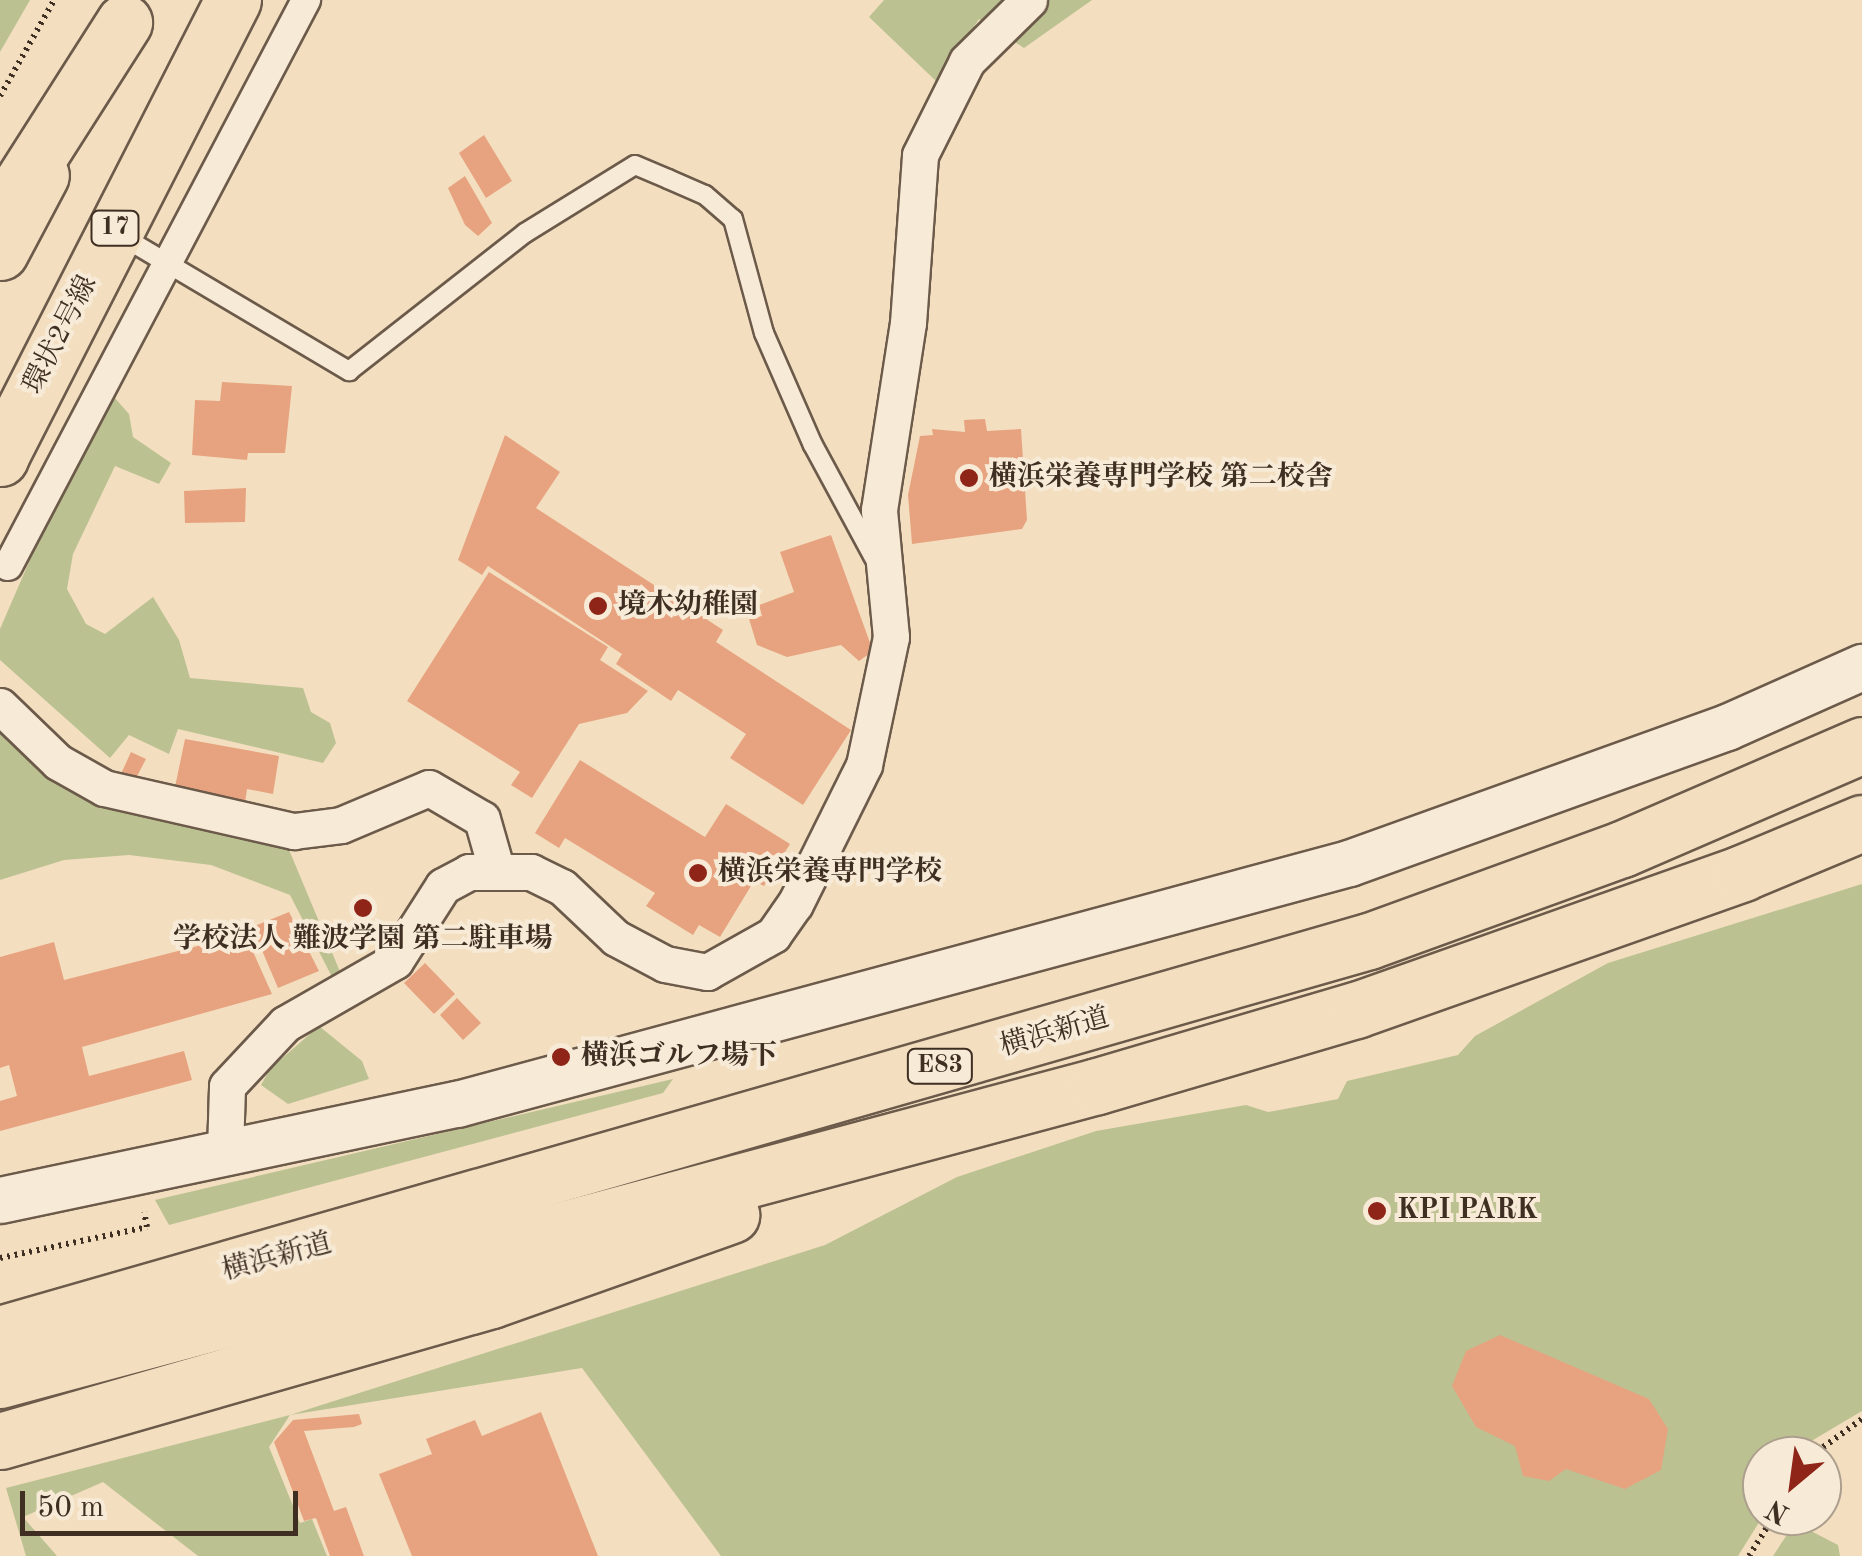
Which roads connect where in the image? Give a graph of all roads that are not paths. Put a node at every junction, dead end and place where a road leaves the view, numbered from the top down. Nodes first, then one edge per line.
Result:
1 (233, 0) edge
2 (306, 0) edge
3 (1029, 0) edge
4 (130, 11) edge
5 (0, 217) edge
6 (113, 232) junction
7 (0, 252) edge
8 (167, 260) junction
9 (0, 457) edge
10 (8, 566) dead end
11 (887, 580) junction
12 (1862, 667) edge
13 (11, 715) edge
14 (1862, 744) edge
15 (1862, 823) edge
16 (496, 868) junction
17 (1098, 1086) junction
18 (225, 1151) junction
19 (0, 1200) edge
20 (0, 1334) edge
21 (0, 1380) edge
22 (0, 1440) edge

1 - 6 main road, 環状2号線 / 17
2 - 8 street
3 - 11 street
4 - 5 main road
4 - 7 main road
6 - 8 lane
6 - 9 main road, 環状2号線 / 17
8 - 10 street
8 - 11 lane
11 - 16 street
12 - 18 street
13 - 16 street
14 - 20 main road, 横浜新道 / E83
15 - 17 main road, 横浜新道 / E83
16 - 18 street
17 - 21 main road, 横浜新道 / E83
17 - 22 main road
18 - 19 street

